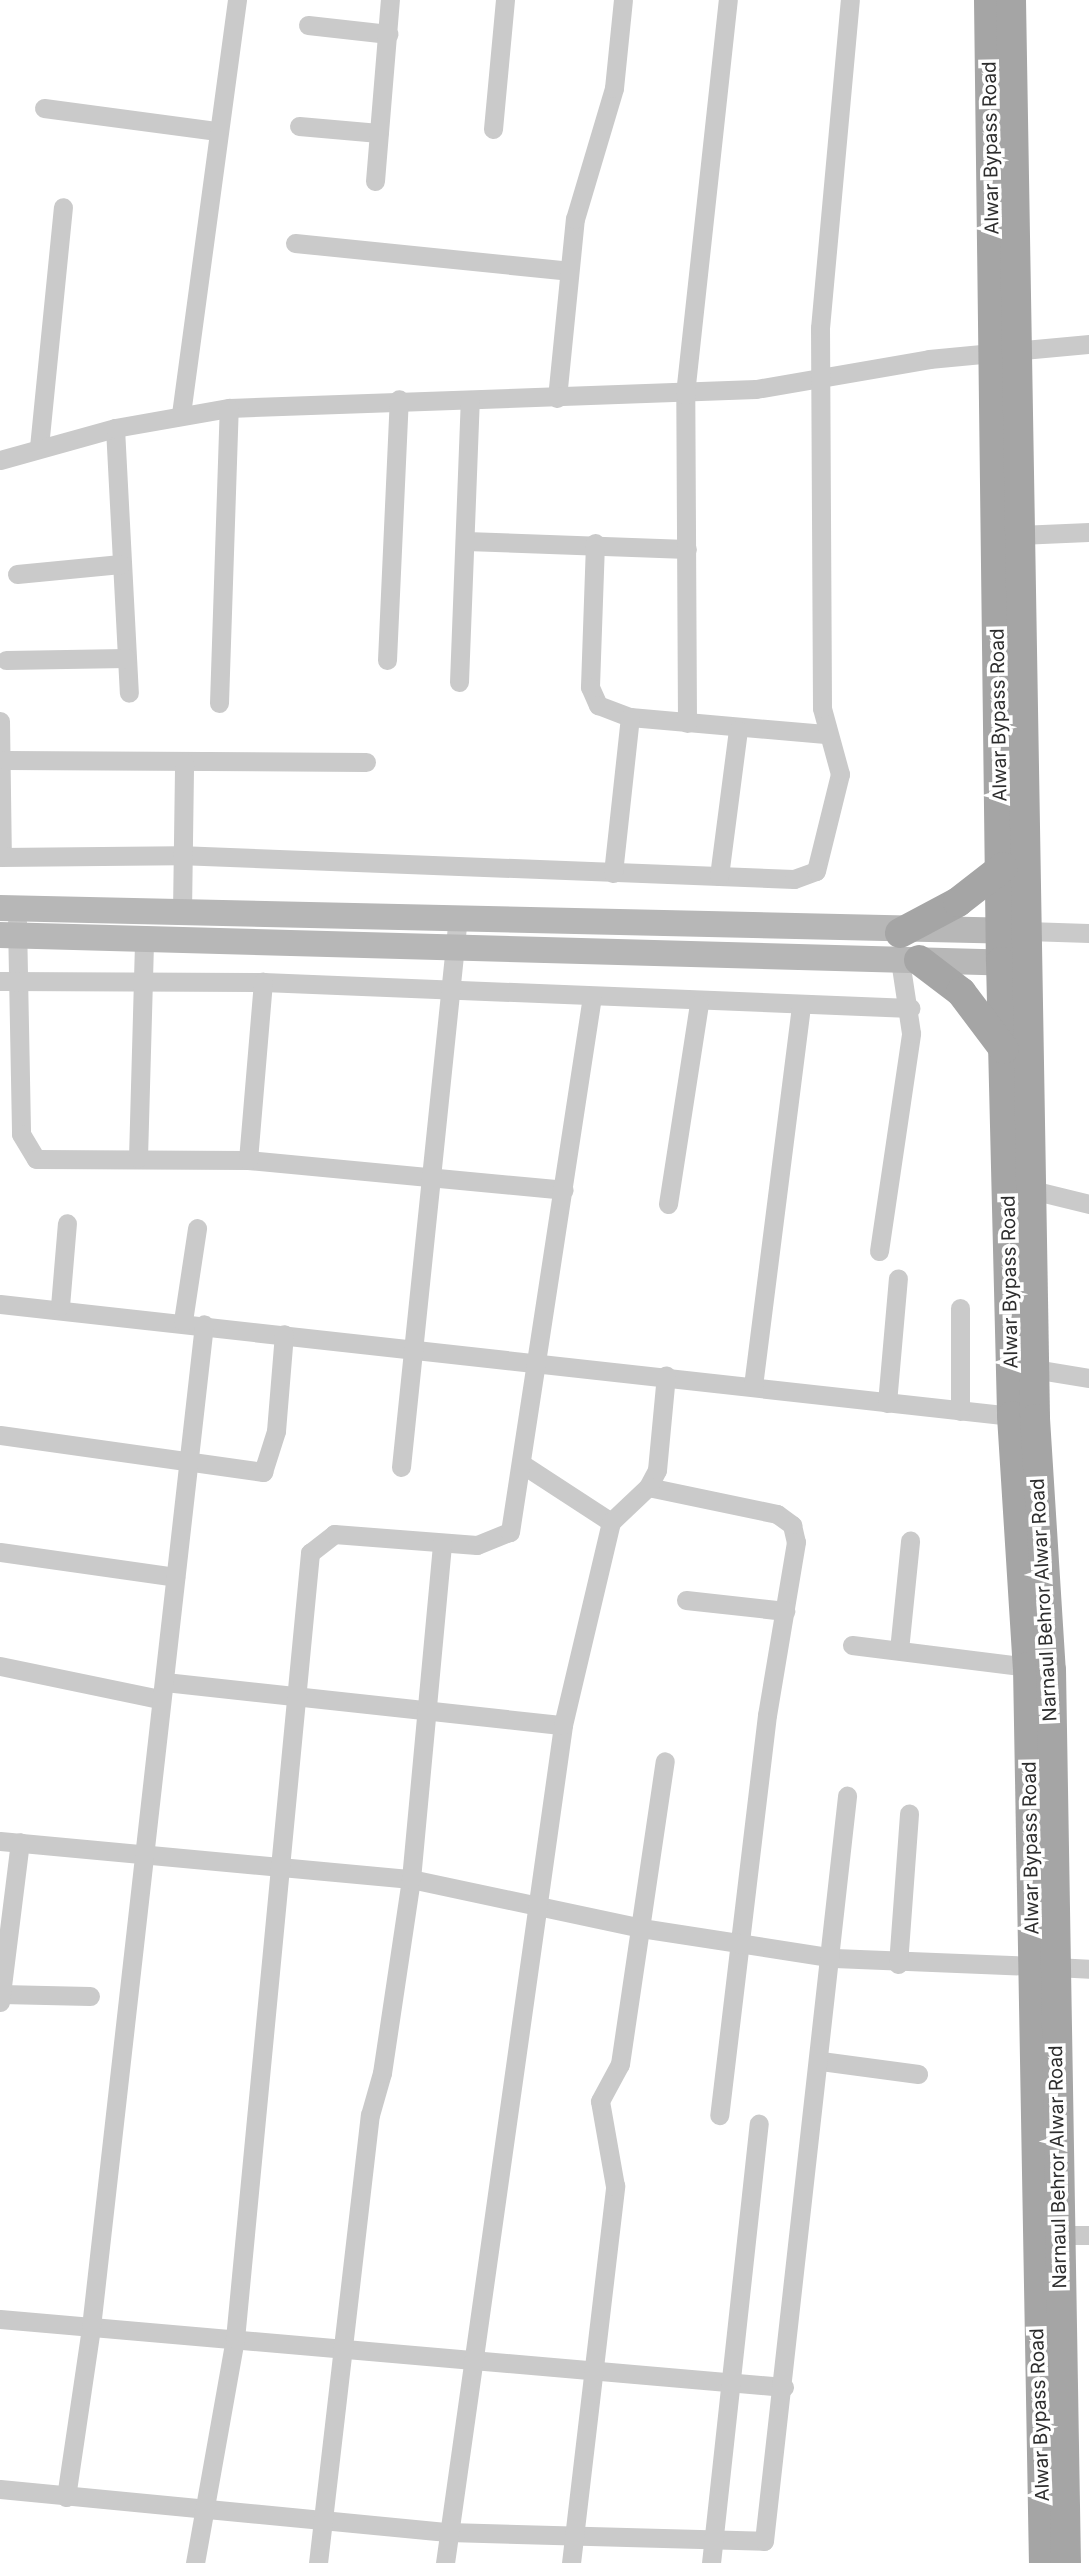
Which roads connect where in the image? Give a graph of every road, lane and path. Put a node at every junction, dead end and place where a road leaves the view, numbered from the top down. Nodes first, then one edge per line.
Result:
1 (390, 0) edge
2 (505, 0) edge
3 (622, 0) edge
4 (728, 0) edge
5 (850, 0) edge
6 (989, 0) edge
7 (1011, 0) edge
8 (233, 1) edge
9 (308, 25) dead end
10 (388, 34) junction
11 (44, 108) dead end
12 (299, 126) dead end
13 (493, 129) dead end
14 (218, 131) junction
15 (379, 133) junction
16 (375, 181) dead end
17 (63, 207) dead end
18 (295, 243) dead end
19 (569, 271) junction
20 (1089, 344) edge
21 (1006, 350) junction
22 (819, 380) junction
23 (685, 394) junction
24 (557, 398) junction
25 (399, 399) junction
26 (470, 400) junction
27 (229, 408) junction
28 (181, 414) junction
29 (115, 428) junction
30 (39, 447) junction
31 (0, 460) edge
32 (1089, 532) edge
33 (1019, 535) junction
34 (466, 541) junction
35 (595, 543) junction
36 (687, 549) junction
37 (121, 564) junction
38 (17, 574) dead end
39 (126, 658) junction
40 (6, 660) dead end
41 (387, 660) dead end
42 (459, 682) dead end
43 (129, 693) dead end
44 (219, 703) dead end
45 (630, 717) junction
46 (0, 721) edge
47 (687, 723) junction
48 (738, 730) junction
49 (825, 734) junction
50 (5, 760) junction
51 (184, 762) junction
52 (366, 762) dead end
53 (178, 855) junction
54 (1, 857) edge
55 (1003, 867) junction
56 (613, 873) junction
57 (719, 876) junction
58 (8, 907) edge
59 (182, 912) junction
60 (458, 916) junction
61 (1014, 931) junction
62 (1089, 933) edge
63 (8, 935) edge
64 (144, 942) junction
65 (456, 944) junction
66 (906, 951) junction
67 (1014, 963) junction
68 (9, 981) edge
69 (143, 982) junction
70 (262, 982) junction
71 (452, 988) junction
72 (592, 996) junction
73 (699, 1004) junction
74 (801, 1004) junction
75 (910, 1008) junction
76 (1006, 1053) junction
77 (20, 1082) junction
78 (0, 1085) edge
79 (138, 1158) junction
80 (248, 1160) junction
81 (432, 1178) junction
82 (564, 1190) junction
83 (1032, 1190) junction
84 (668, 1204) dead end
85 (1089, 1204) edge
86 (67, 1223) dead end
87 (197, 1228) dead end
88 (879, 1251) dead end
89 (898, 1278) dead end
90 (0, 1304) edge
91 (60, 1306) junction
92 (960, 1308) dead end
93 (183, 1321) junction
94 (204, 1324) junction
95 (284, 1334) junction
96 (415, 1345) junction
97 (539, 1362) junction
98 (1034, 1369) junction
99 (666, 1375) junction
100 (1089, 1378) edge
101 (754, 1386) junction
102 (887, 1403) junction
103 (960, 1411) junction
104 (1012, 1416) junction
105 (0, 1435) edge
106 (186, 1461) junction
107 (525, 1465) junction
108 (401, 1466) dead end
109 (648, 1487) junction
110 (611, 1522) junction
111 (910, 1541) dead end
112 (442, 1543) junction
113 (0, 1552) edge
114 (175, 1577) junction
115 (686, 1600) dead end
116 (785, 1611) junction
117 (852, 1645) dead end
118 (899, 1650) junction
119 (0, 1666) edge
120 (1028, 1667) junction
121 (162, 1690) junction
122 (295, 1695) junction
123 (427, 1707) junction
124 (563, 1725) junction
125 (665, 1761) dead end
126 (847, 1796) dead end
127 (909, 1813) dead end
128 (0, 1840) edge
129 (20, 1842) junction
130 (145, 1856) junction
131 (278, 1864) junction
132 (411, 1879) junction
133 (533, 1905) junction
134 (641, 1928) junction
135 (738, 1945) junction
136 (834, 1958) junction
137 (898, 1964) junction
138 (1044, 1966) junction
139 (1089, 1969) edge
140 (90, 1996) dead end
141 (1, 1998) edge
142 (821, 2061) junction
143 (918, 2074) dead end
144 (719, 2115) dead end
145 (759, 2124) dead end
146 (1058, 2235) junction
147 (1089, 2235) edge
148 (0, 2319) edge
149 (91, 2327) junction
150 (235, 2339) junction
151 (342, 2346) junction
152 (470, 2356) junction
153 (595, 2367) junction
154 (735, 2382) junction
155 (784, 2387) junction
156 (0, 2489) edge
157 (66, 2497) junction
158 (201, 2506) junction
159 (322, 2519) junction
160 (448, 2532) junction
161 (574, 2534) junction
162 (713, 2543) junction
163 (195, 2563) edge
164 (318, 2563) edge
165 (445, 2563) edge
166 (571, 2563) edge
167 (711, 2563) edge
168 (1044, 2563) edge
169 (1066, 2563) edge

1 - 10 street
2 - 13 street
3 - 19 street
4 - 23 street
5 - 22 street
6 - 21 main road, Alwar Bypass Road
7 - 21 main road, Alwar Bypass Road
8 - 14 street
9 - 10 street
10 - 15 street
11 - 14 street
12 - 15 street
14 - 28 street
15 - 16 street
17 - 30 street
18 - 19 street
19 - 24 street
20 - 21 street
21 - 22 street
21 - 33 main road, Alwar Bypass Road
21 - 55 main road, Alwar Bypass Road
22 - 23 street
22 - 49 street
23 - 24 street
23 - 36 street
24 - 26 street
25 - 26 street
25 - 27 street
25 - 41 street
26 - 34 street
27 - 28 street
27 - 44 street
28 - 29 street
29 - 30 street
29 - 37 street
30 - 31 street
32 - 33 street
33 - 61 main road, Alwar Bypass Road
34 - 35 street
34 - 42 street
35 - 36 street
35 - 45 street
36 - 47 street
37 - 38 street
37 - 39 street
39 - 40 street
39 - 43 street
45 - 47 street
45 - 56 street
46 - 50 street
47 - 48 street
48 - 49 street
48 - 57 street
49 - 57 street
50 - 51 street
50 - 54 street
51 - 52 street
51 - 53 street
53 - 54 street
53 - 56 street
53 - 59 street
55 - 61 main road, Alwar Bypass Road
55 - 66 main road
56 - 57 street
58 - 59 main road
58 - 63 street
59 - 60 main road
60 - 65 street
60 - 66 main road
61 - 62 street
61 - 66 main road
61 - 67 main road, Narnaul Behror Alwar Road
63 - 64 main road
63 - 68 street
64 - 65 main road
64 - 69 street
65 - 66 main road
65 - 71 street
66 - 67 main road
66 - 75 street
66 - 76 main road
67 - 76 main road, Alwar Bypass Road
67 - 83 main road, Narnaul Behror Alwar Road
68 - 69 street
68 - 77 street
69 - 70 street
69 - 79 street
70 - 71 street
70 - 80 street
71 - 72 street
71 - 81 street
72 - 73 street
72 - 82 street
73 - 74 street
73 - 84 street
74 - 75 street
74 - 101 street
75 - 88 street
76 - 104 main road, Alwar Bypass Road
77 - 78 street
77 - 79 street
79 - 80 street
80 - 81 street
81 - 82 street
81 - 96 street
82 - 97 street
83 - 85 street
83 - 98 main road, Narnaul Behror Alwar Road
86 - 91 street
87 - 93 street
89 - 102 street
90 - 91 street
91 - 93 street
92 - 103 street
93 - 94 street
94 - 95 street
94 - 106 street
95 - 96 street
95 - 106 street
96 - 97 street
96 - 108 street
97 - 99 street
97 - 107 street
98 - 100 street
98 - 138 main road, Narnaul Behror Alwar Road
99 - 101 street
99 - 109 street
101 - 102 street
102 - 103 street
103 - 104 street
104 - 120 main road, Alwar Bypass Road
105 - 106 street
106 - 114 street
107 - 110 street
107 - 112 street
109 - 110 street
109 - 116 street
110 - 124 street
111 - 118 street
112 - 122 street
112 - 123 street
113 - 114 street
114 - 121 street
115 - 116 street
116 - 135 street
117 - 118 street
118 - 120 street
119 - 121 street
120 - 138 main road, Alwar Bypass Road
121 - 122 street
121 - 130 street
122 - 123 street
122 - 131 street
123 - 124 street
123 - 132 street
124 - 133 street
125 - 134 street
126 - 136 street
127 - 137 street
128 - 129 street
129 - 130 street
129 - 141 street
130 - 131 street
130 - 149 street
131 - 132 street
131 - 150 street
132 - 133 street
132 - 151 street
133 - 134 street
133 - 152 street
134 - 135 street
134 - 153 street
135 - 136 street
135 - 144 street
136 - 137 street
136 - 142 street
137 - 138 street
138 - 139 street
138 - 146 main road, Narnaul Behror Alwar Road
138 - 168 main road, Alwar Bypass Road
140 - 141 street
142 - 143 street
142 - 155 street
145 - 154 street
146 - 147 street
146 - 169 main road, Narnaul Behror Alwar Road
148 - 149 street
149 - 150 street
149 - 157 street
150 - 151 street
150 - 158 street
151 - 152 street
151 - 159 street
152 - 153 street
152 - 160 street
153 - 154 street
153 - 161 street
154 - 155 street
154 - 162 street
155 - 162 street
156 - 157 street
157 - 158 street
158 - 159 street
158 - 163 street
159 - 160 street
159 - 164 street
160 - 161 street
160 - 165 street
161 - 162 street
161 - 166 street
162 - 167 street

